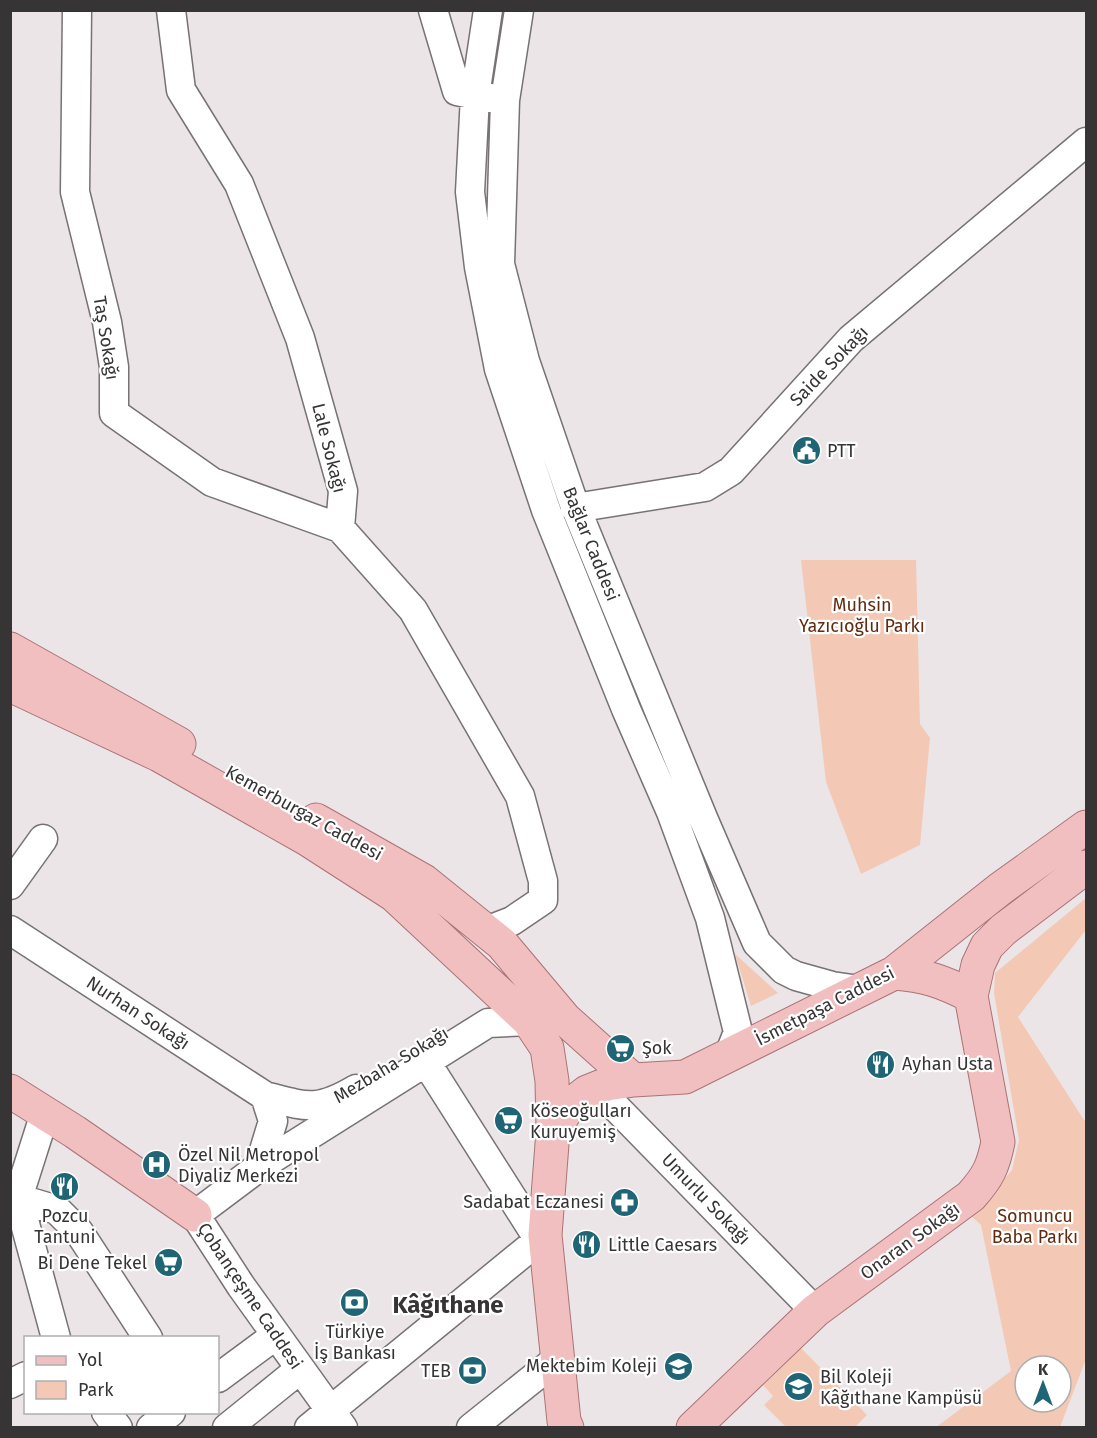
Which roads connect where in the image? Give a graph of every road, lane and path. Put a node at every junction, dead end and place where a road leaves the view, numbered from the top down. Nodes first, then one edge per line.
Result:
1 (77, 10) edge
2 (171, 10) edge
3 (433, 10) edge
4 (488, 10) edge
5 (519, 10) edge
6 (474, 96) junction
7 (505, 100) junction
8 (1086, 142) edge
9 (575, 508) junction
10 (340, 528) junction
11 (10, 649) edge
12 (10, 686) edge
13 (1086, 827) edge
14 (43, 839) dead end
15 (1086, 867) edge
16 (10, 885) edge
17 (10, 930) edge
18 (486, 931) junction
19 (894, 973) junction
20 (859, 990) junction
21 (971, 996) junction
22 (503, 1001) junction
23 (565, 1019) junction
24 (729, 1055) junction
25 (426, 1062) junction
26 (633, 1080) junction
27 (597, 1088) junction
28 (10, 1091) edge
29 (265, 1096) junction
30 (45, 1113) junction
31 (553, 1131) junction
32 (259, 1167) junction
33 (14, 1197) edge
34 (195, 1215) junction
35 (542, 1237) junction
36 (815, 1311) junction
37 (276, 1335) junction
38 (55, 1336) edge
39 (147, 1336) edge
40 (556, 1360) junction
41 (300, 1369) junction
42 (24, 1377) edge
43 (219, 1377) edge
44 (10, 1384) edge
45 (107, 1414) edge
46 (170, 1414) edge
47 (327, 1422) edge
48 (565, 1425) edge
49 (118, 1428) edge
50 (151, 1428) edge
51 (227, 1428) edge
52 (471, 1428) edge
53 (693, 1428) edge

1 - 10 street, Taş Sokağı
2 - 10 street, Lale Sokağı
3 - 6 street
4 - 6 street, Bağlar Caddesi
5 - 7 street, Bağlar Caddesi
6 - 7 street
6 - 24 street, Bağlar Caddesi
7 - 9 street, Bağlar Caddesi
8 - 9 street, Saide Sokağı
9 - 20 street, Bağlar Caddesi
10 - 18 street
11 - 18 main road, Kemerburgaz Caddesi
12 - 22 main road, Kemerburgaz Caddesi
13 - 19 main road, İsmetpaşa Caddesi
14 - 16 street
15 - 21 main road
17 - 29 street, Nurhan Sokağı
18 - 23 main road, Kemerburgaz Caddesi
19 - 20 main road, İsmetpaşa Caddesi
19 - 21 main road
20 - 24 main road, İsmetpaşa Caddesi
21 - 36 main road, Onaran Sokağı
22 - 23 main road
22 - 25 street, Mezbaha Sokağı
22 - 29 street, Mezbaha Sokağı
22 - 31 main road, Kemerburgaz Caddesi
23 - 26 main road, Kemerburgaz Caddesi
24 - 26 main road, İsmetpaşa Caddesi
25 - 32 street, Mezbaha Sokağı
25 - 35 street
26 - 27 main road, İsmetpaşa Caddesi
27 - 31 main road, İsmetpaşa Caddesi
27 - 36 street, Umurlu Sokağı
28 - 30 main road, Çobançeşme Caddesi
29 - 32 street
30 - 33 street
30 - 34 main road, Çobançeşme Caddesi
31 - 35 main road
32 - 34 street, Mezbaha Sokağı
33 - 38 street
33 - 39 street
34 - 37 street, Çobançeşme Caddesi
35 - 40 main road
35 - 47 street
36 - 53 main road, Onaran Sokağı
37 - 41 street, Çobançeşme Caddesi
37 - 43 street
40 - 48 main road
40 - 52 street
41 - 47 street, Çobançeşme Caddesi
41 - 51 street
42 - 44 street
45 - 49 street
46 - 50 street

